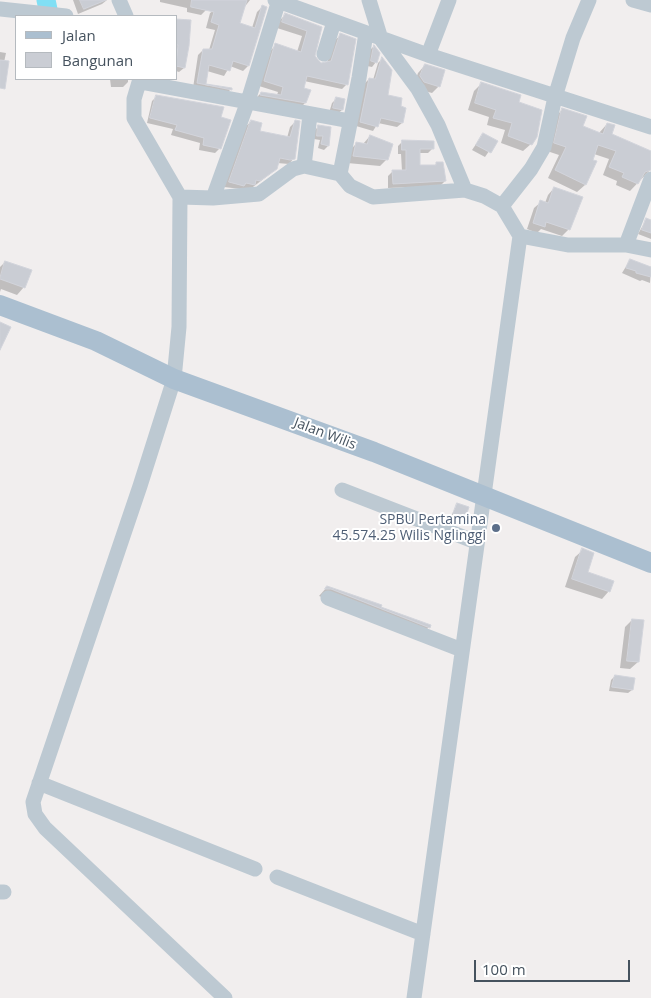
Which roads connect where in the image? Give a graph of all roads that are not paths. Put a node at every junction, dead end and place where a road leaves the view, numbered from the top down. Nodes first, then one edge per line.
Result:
1 (119, 0) edge
2 (278, 0) edge
3 (370, 0) edge
4 (449, 0) edge
5 (589, 0) edge
6 (634, 0) edge
7 (651, 5) edge
8 (0, 9) edge
9 (59, 15) edge
10 (126, 15) edge
11 (334, 22) junction
12 (366, 33) junction
13 (382, 39) junction
14 (324, 54) dead end
15 (428, 55) junction
16 (140, 80) edge
17 (555, 97) junction
18 (248, 101) junction
19 (310, 115) junction
20 (350, 121) junction
21 (651, 127) edge
22 (304, 166) junction
23 (340, 174) junction
24 (651, 179) edge
25 (465, 190) junction
26 (180, 197) junction
27 (213, 198) junction
28 (502, 206) junction
29 (520, 236) junction
30 (626, 245) junction
31 (651, 250) edge
32 (0, 305) edge
33 (174, 379) junction
34 (342, 490) dead end
35 (482, 496) junction
36 (476, 542) junction
37 (651, 563) edge
38 (328, 598) dead end
39 (462, 650) junction
40 (39, 783) junction
41 (255, 868) dead end
42 (277, 877) dead end
43 (423, 934) junction
44 (224, 998) edge
45 (414, 998) edge

1 - 10 street
2 - 11 street
2 - 18 street
3 - 13 street
4 - 15 street
5 - 17 street
6 - 7 street
8 - 9 street
11 - 12 street
11 - 14 street
12 - 13 street
12 - 20 street
13 - 15 street
13 - 25 street
15 - 17 street
16 - 18 street
16 - 26 street
17 - 21 street
17 - 28 street
18 - 19 street
18 - 27 street
19 - 20 street
19 - 22 street
20 - 23 street
22 - 23 street
22 - 27 street
23 - 25 street
24 - 30 street
25 - 28 street
26 - 27 street
26 - 33 street
28 - 29 street
29 - 30 street
29 - 35 street
30 - 31 street
32 - 33 main road, Jalan Wilis
33 - 35 main road, Jalan Wilis
33 - 40 street
34 - 36 street
35 - 36 street
35 - 37 main road, Jalan Wilis
36 - 39 street
38 - 39 street
39 - 43 street
40 - 41 street
40 - 44 street
42 - 43 street
43 - 45 street

